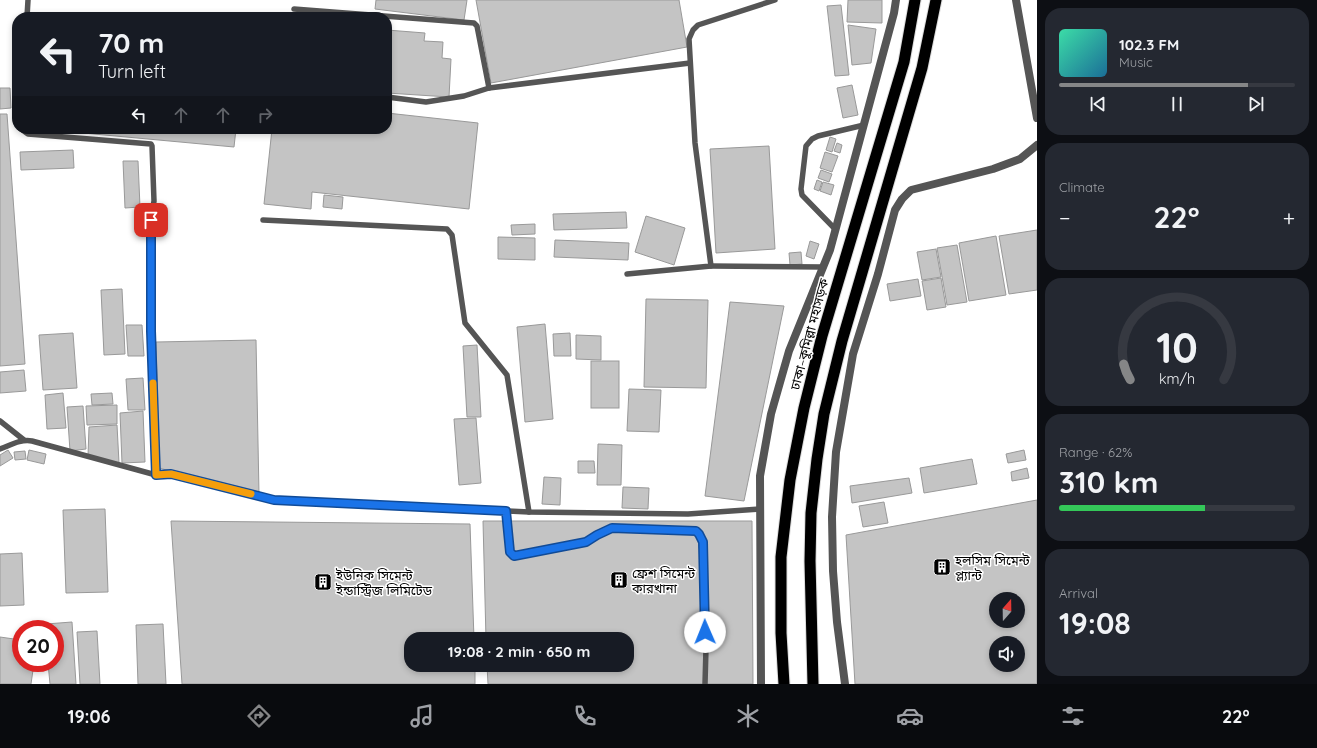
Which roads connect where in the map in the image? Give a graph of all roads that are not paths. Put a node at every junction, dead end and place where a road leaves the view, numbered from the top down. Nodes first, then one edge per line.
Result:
1 (28, 0) edge
2 (775, 0) edge
3 (896, 0) edge
4 (915, 0) edge
5 (936, 0) edge
6 (1016, 0) edge
7 (294, 9) dead end
8 (27, 12) edge
9 (333, 12) edge
10 (392, 17) edge
11 (690, 63) junction
12 (489, 88) junction
13 (392, 98) edge
14 (1037, 118) edge
15 (864, 125) junction
16 (28, 134) edge
17 (1037, 145) edge
18 (263, 220) dead end
19 (836, 230) junction
20 (711, 266) junction
21 (823, 267) junction
22 (627, 274) dead end
23 (0, 421) edge
24 (24, 440) junction
25 (0, 449) edge
26 (156, 475) junction
27 (760, 509) junction
28 (506, 511) junction
29 (529, 512) junction
30 (705, 684) edge
31 (761, 684) edge
32 (784, 684) edge
33 (813, 684) edge
34 (845, 684) edge

1 - 8 lane
2 - 11 lane
3 - 15 street
4 - 32 highway, ঢাকা–কুমিল্লা মহাসড়ক
5 - 33 highway
6 - 14 street
7 - 9 lane
10 - 12 lane
11 - 12 lane
11 - 20 lane
12 - 13 lane
15 - 19 street
15 - 19 lane
16 - 26 lane
17 - 34 street
18 - 29 lane
19 - 21 street
20 - 21 lane
20 - 22 lane
21 - 27 street
23 - 24 lane
24 - 25 lane
24 - 26 lane
26 - 28 lane
27 - 29 lane
27 - 31 street
28 - 29 lane
28 - 30 lane

